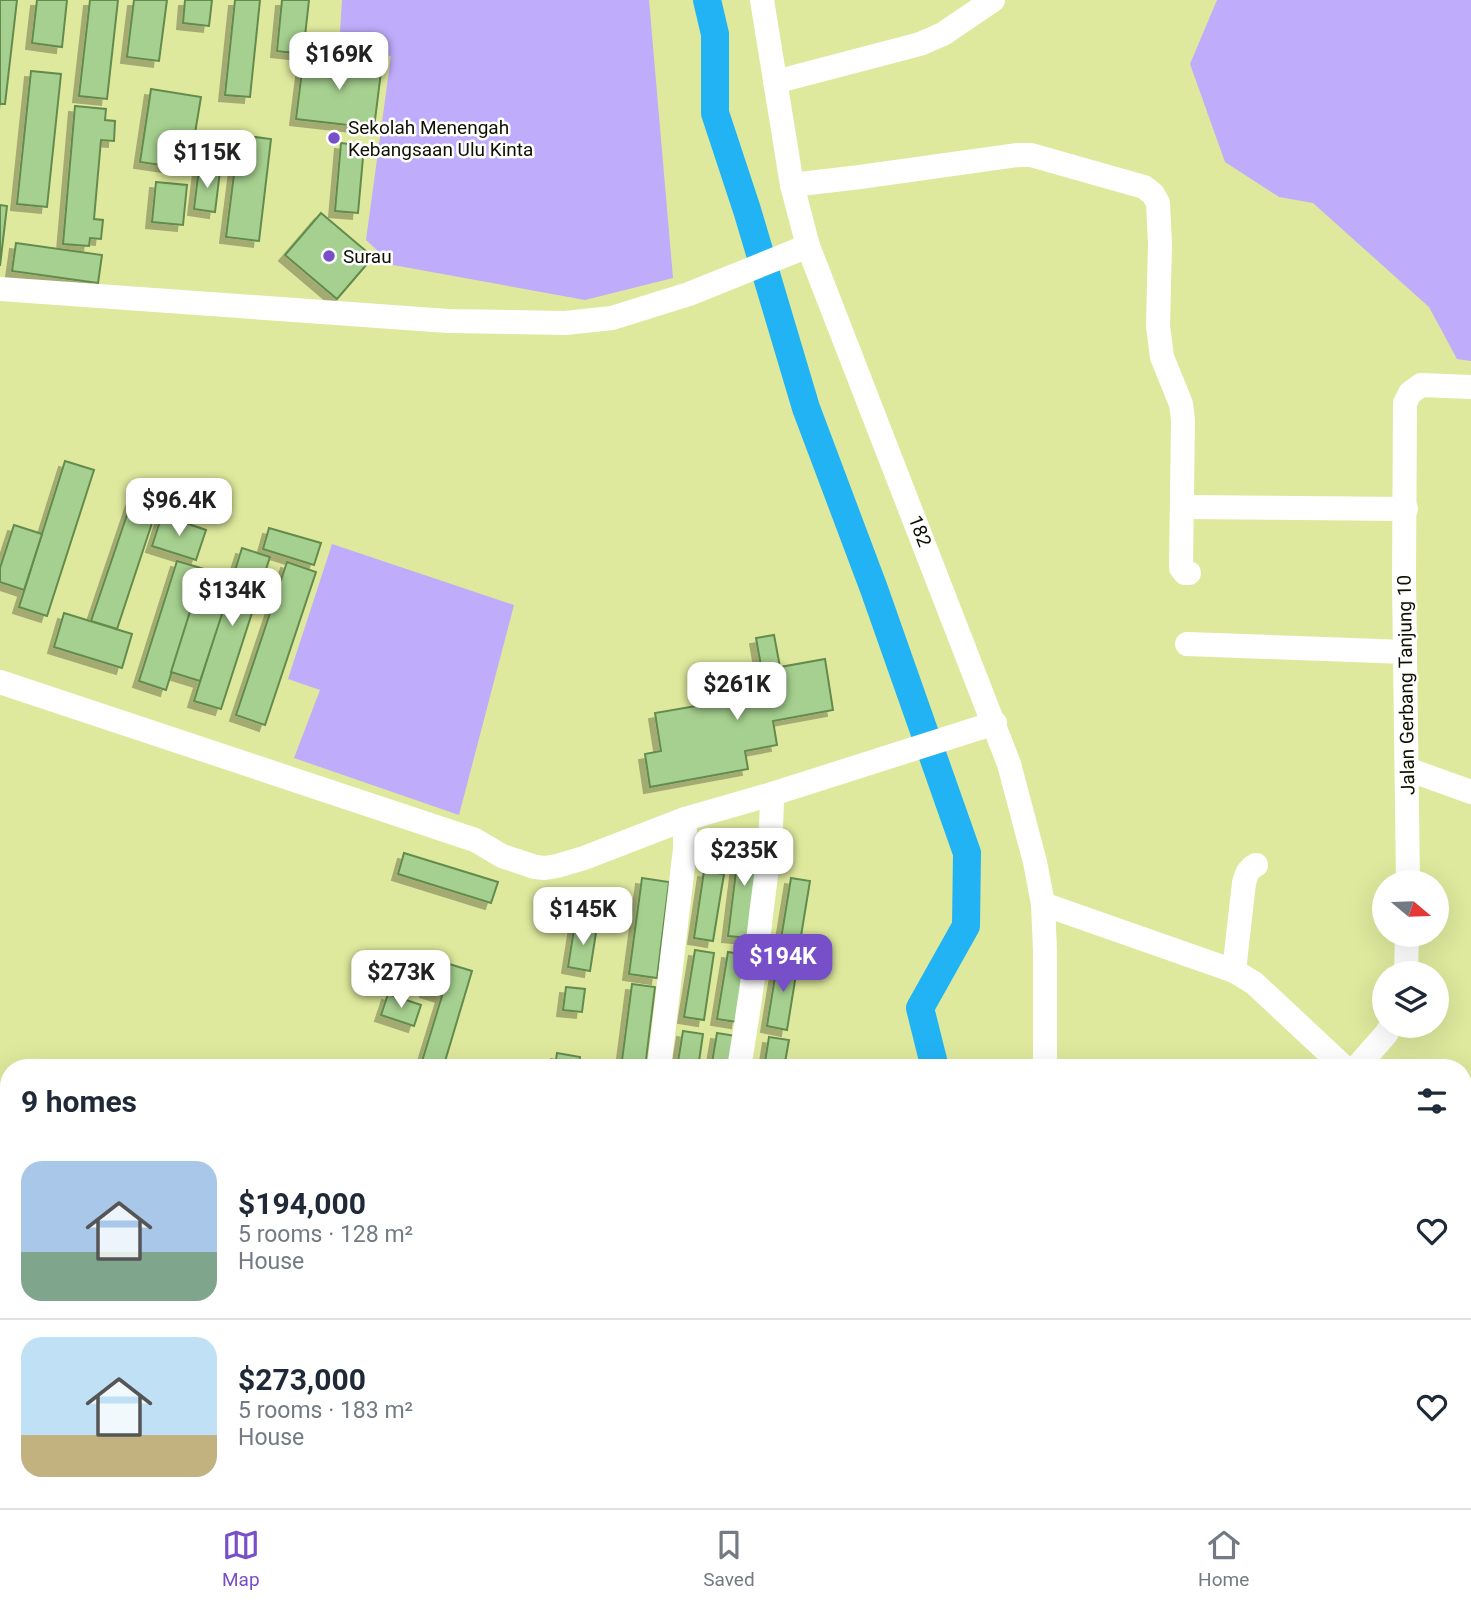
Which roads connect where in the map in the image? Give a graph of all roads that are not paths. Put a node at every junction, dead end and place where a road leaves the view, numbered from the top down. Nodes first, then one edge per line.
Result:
1 (762, 0) edge
2 (993, 0) edge
3 (775, 82) junction
4 (793, 185) junction
5 (808, 246) junction
6 (0, 289) edge
7 (1471, 387) edge
8 (1182, 507) junction
9 (1406, 509) junction
10 (1189, 573) dead end
11 (1187, 644) dead end
12 (1405, 652) junction
13 (0, 682) edge
14 (995, 723) junction
15 (1407, 769) junction
16 (1471, 792) edge
17 (772, 794) junction
18 (685, 819) junction
19 (1256, 865) dead end
20 (1408, 870) edge
21 (1043, 904) junction
22 (1234, 971) junction
23 (1382, 1038) edge
24 (660, 1059) edge
25 (740, 1059) edge
26 (1045, 1059) edge
27 (1335, 1059) edge
28 (1364, 1059) edge

1 - 3 street, 182
2 - 3 street
3 - 4 street, 182
4 - 5 street, 182
4 - 8 street
5 - 6 street
5 - 14 street, 182
7 - 9 street, Jalan Gerbang Tanjung 10
8 - 9 street
8 - 10 street
9 - 12 street, Jalan Gerbang Tanjung 10
11 - 12 street
12 - 15 street, Jalan Gerbang Tanjung 10
13 - 18 street
14 - 17 street
14 - 21 street, 182
15 - 16 street
15 - 20 street, Jalan Gerbang Tanjung 10
17 - 18 street
17 - 25 street
18 - 24 street
19 - 22 street
21 - 22 street
21 - 26 street, 182
22 - 27 street
23 - 28 street

